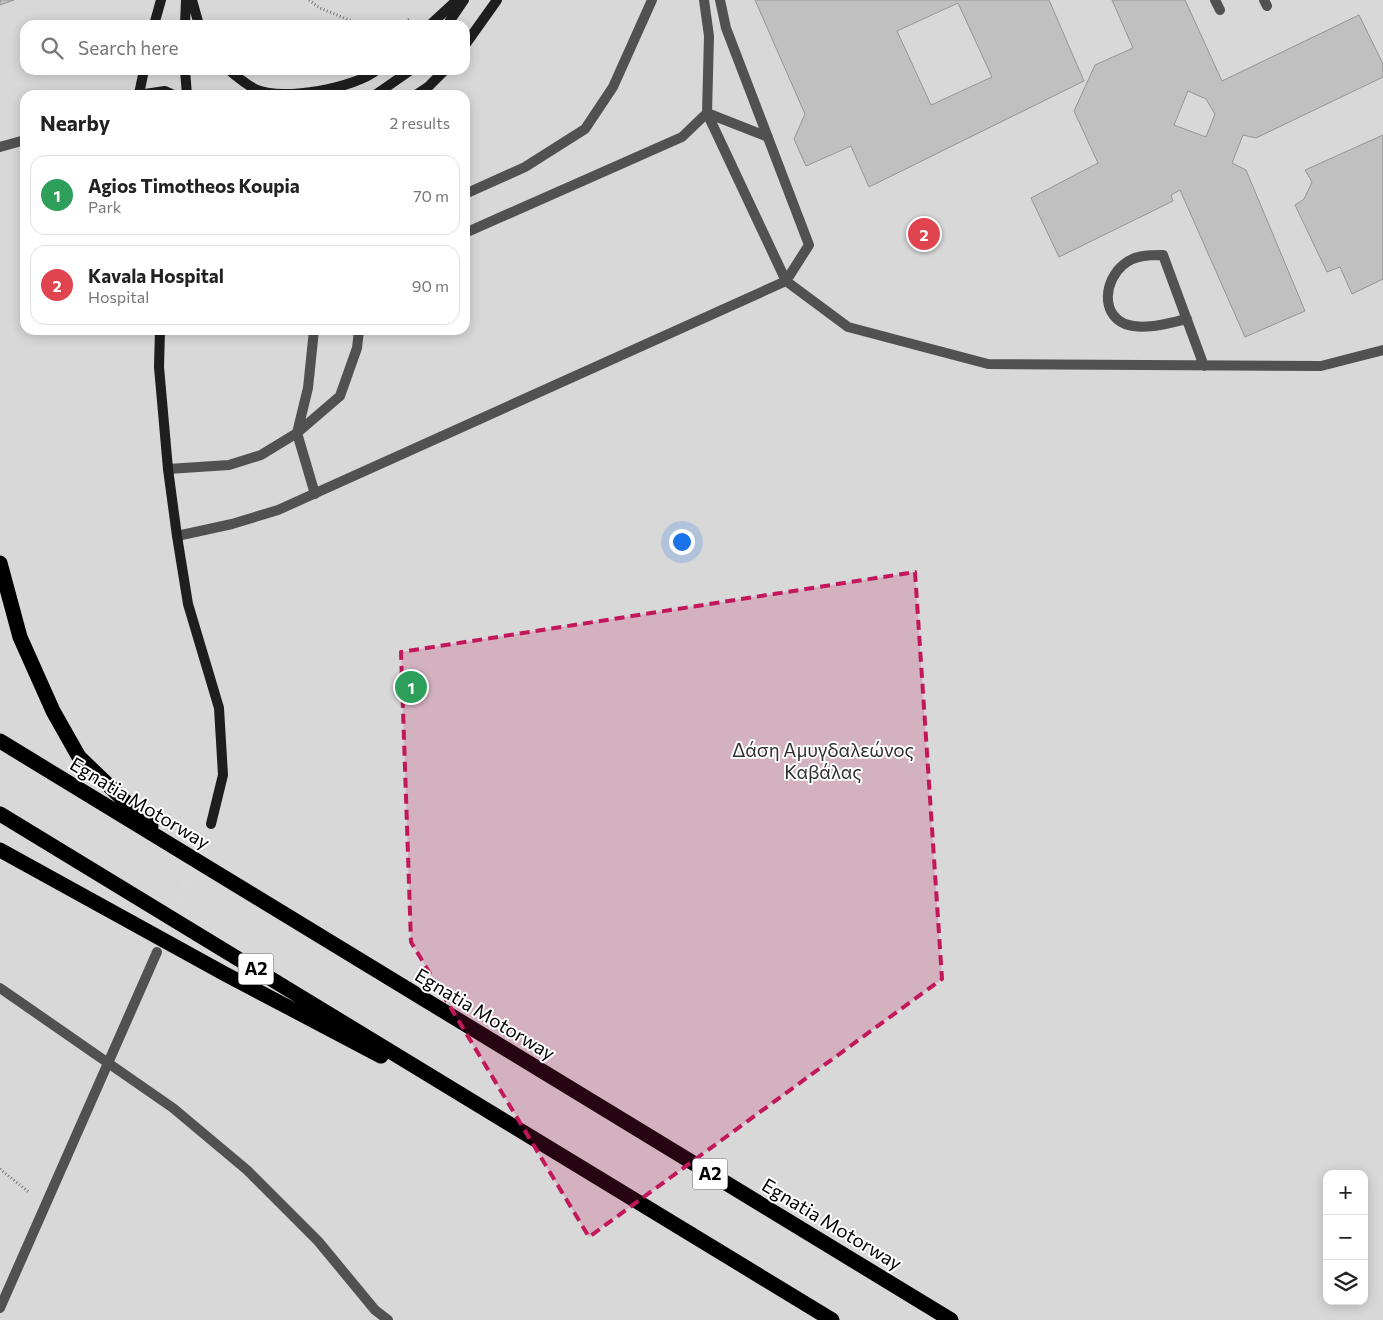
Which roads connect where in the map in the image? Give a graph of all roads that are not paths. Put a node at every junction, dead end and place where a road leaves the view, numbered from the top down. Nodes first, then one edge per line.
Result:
1 (161, 0) edge
2 (186, 0) edge
3 (192, 0) edge
4 (457, 0) edge
5 (464, 0) edge
6 (497, 0) edge
7 (652, 0) edge
8 (704, 0) edge
9 (720, 0) edge
10 (1215, 0) edge
11 (1220, 10) dead end
12 (155, 20) edge
13 (184, 20) edge
14 (198, 20) edge
15 (435, 20) edge
16 (450, 20) edge
17 (726, 28) junction
18 (709, 36) junction
19 (470, 38) edge
20 (143, 75) edge
21 (185, 75) edge
22 (236, 75) edge
23 (364, 75) edge
24 (404, 75) edge
25 (439, 75) edge
26 (139, 90) edge
27 (187, 90) edge
28 (258, 90) edge
29 (324, 90) edge
30 (382, 90) edge
31 (424, 90) edge
32 (707, 113) junction
33 (768, 137) junction
34 (20, 143) edge
35 (0, 147) edge
36 (470, 192) edge
37 (470, 231) edge
38 (786, 281) junction
39 (1187, 319) junction
40 (160, 335) edge
41 (313, 335) edge
42 (358, 335) edge
43 (1383, 350) edge
44 (1204, 366) junction
45 (296, 433) junction
46 (168, 469) junction
47 (314, 494) junction
48 (177, 536) junction
49 (0, 563) edge
50 (0, 741) edge
51 (0, 814) edge
52 (211, 824) tunnel mouth
53 (174, 848) junction
54 (0, 850) edge
55 (157, 952) tunnel mouth
56 (0, 988) edge
57 (107, 1064) junction
58 (512, 1125) junction
59 (0, 1308) edge
60 (388, 1320) edge
61 (832, 1320) edge
62 (951, 1320) edge

1 - 12 street
2 - 13 street
3 - 14 street
4 - 15 street
5 - 16 street
6 - 19 street
7 - 36 street
8 - 18 street
9 - 17 street
10 - 11 street
17 - 18 street
17 - 33 street
18 - 32 street
20 - 26 street
21 - 27 street
22 - 28 street
23 - 29 street
24 - 30 street
25 - 31 street
32 - 33 street
32 - 37 street
32 - 38 street
33 - 38 street
34 - 35 street
38 - 44 street
38 - 47 street
39 - 39 street
39 - 44 street
40 - 46 street
41 - 45 street
42 - 45 street
43 - 44 street
45 - 46 street
45 - 47 street
46 - 48 street
47 - 48 street
48 - 52 street
49 - 53 highway
50 - 53 highway, Egnatia Motorway / Α2
51 - 58 highway, Α2
53 - 62 highway, Egnatia Motorway / Α2
54 - 58 highway
55 - 57 street
56 - 57 street
57 - 59 street
57 - 60 street
58 - 61 highway, Α2

